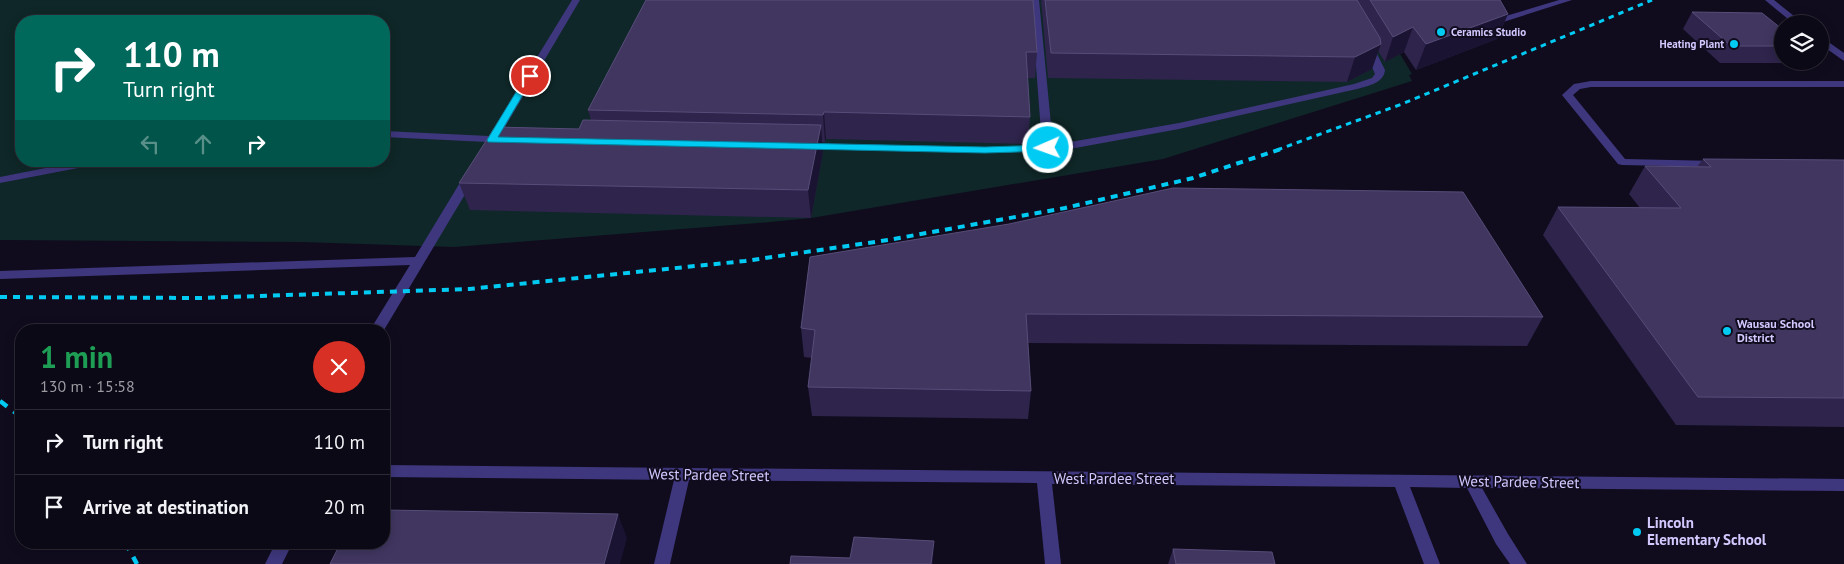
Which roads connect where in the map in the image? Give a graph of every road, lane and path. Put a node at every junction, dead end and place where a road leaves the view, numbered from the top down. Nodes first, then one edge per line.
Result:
1 (576, 0) edge
2 (1035, 0) edge
3 (1480, 0) edge
4 (1568, 0) edge
5 (1769, 0) edge
6 (1788, 15) edge
7 (1360, 32) edge
8 (1829, 46) edge
9 (1844, 58) edge
10 (1844, 84) edge
11 (390, 135) edge
12 (511, 140) edge
13 (489, 144) junction
14 (797, 146) edge
15 (1048, 148) junction
16 (477, 164) edge
17 (1728, 164) edge
18 (68, 167) edge
19 (0, 180) edge
20 (419, 261) junction
21 (0, 275) edge
22 (380, 324) edge
23 (390, 471) edge
24 (683, 474) junction
25 (1044, 479) junction
26 (1400, 480) junction
27 (1471, 481) junction
28 (1844, 485) edge
29 (281, 549) edge
30 (273, 564) edge
31 (662, 564) edge
32 (1053, 564) edge
33 (1432, 564) edge
34 (1519, 564) edge

1 - 13 street
2 - 15 street
3 - 4 street
5 - 6 street
7 - 15 street
8 - 9 street
10 - 17 street
11 - 13 street
12 - 13 street
14 - 15 street
16 - 20 street
18 - 19 street
20 - 21 street
20 - 22 street
23 - 24 street, West Pardee Street
24 - 25 street, West Pardee Street
24 - 31 street
25 - 26 street, West Pardee Street
25 - 32 street
26 - 27 street, West Pardee Street
26 - 33 street
27 - 28 street, West Pardee Street
27 - 34 street
29 - 30 street

